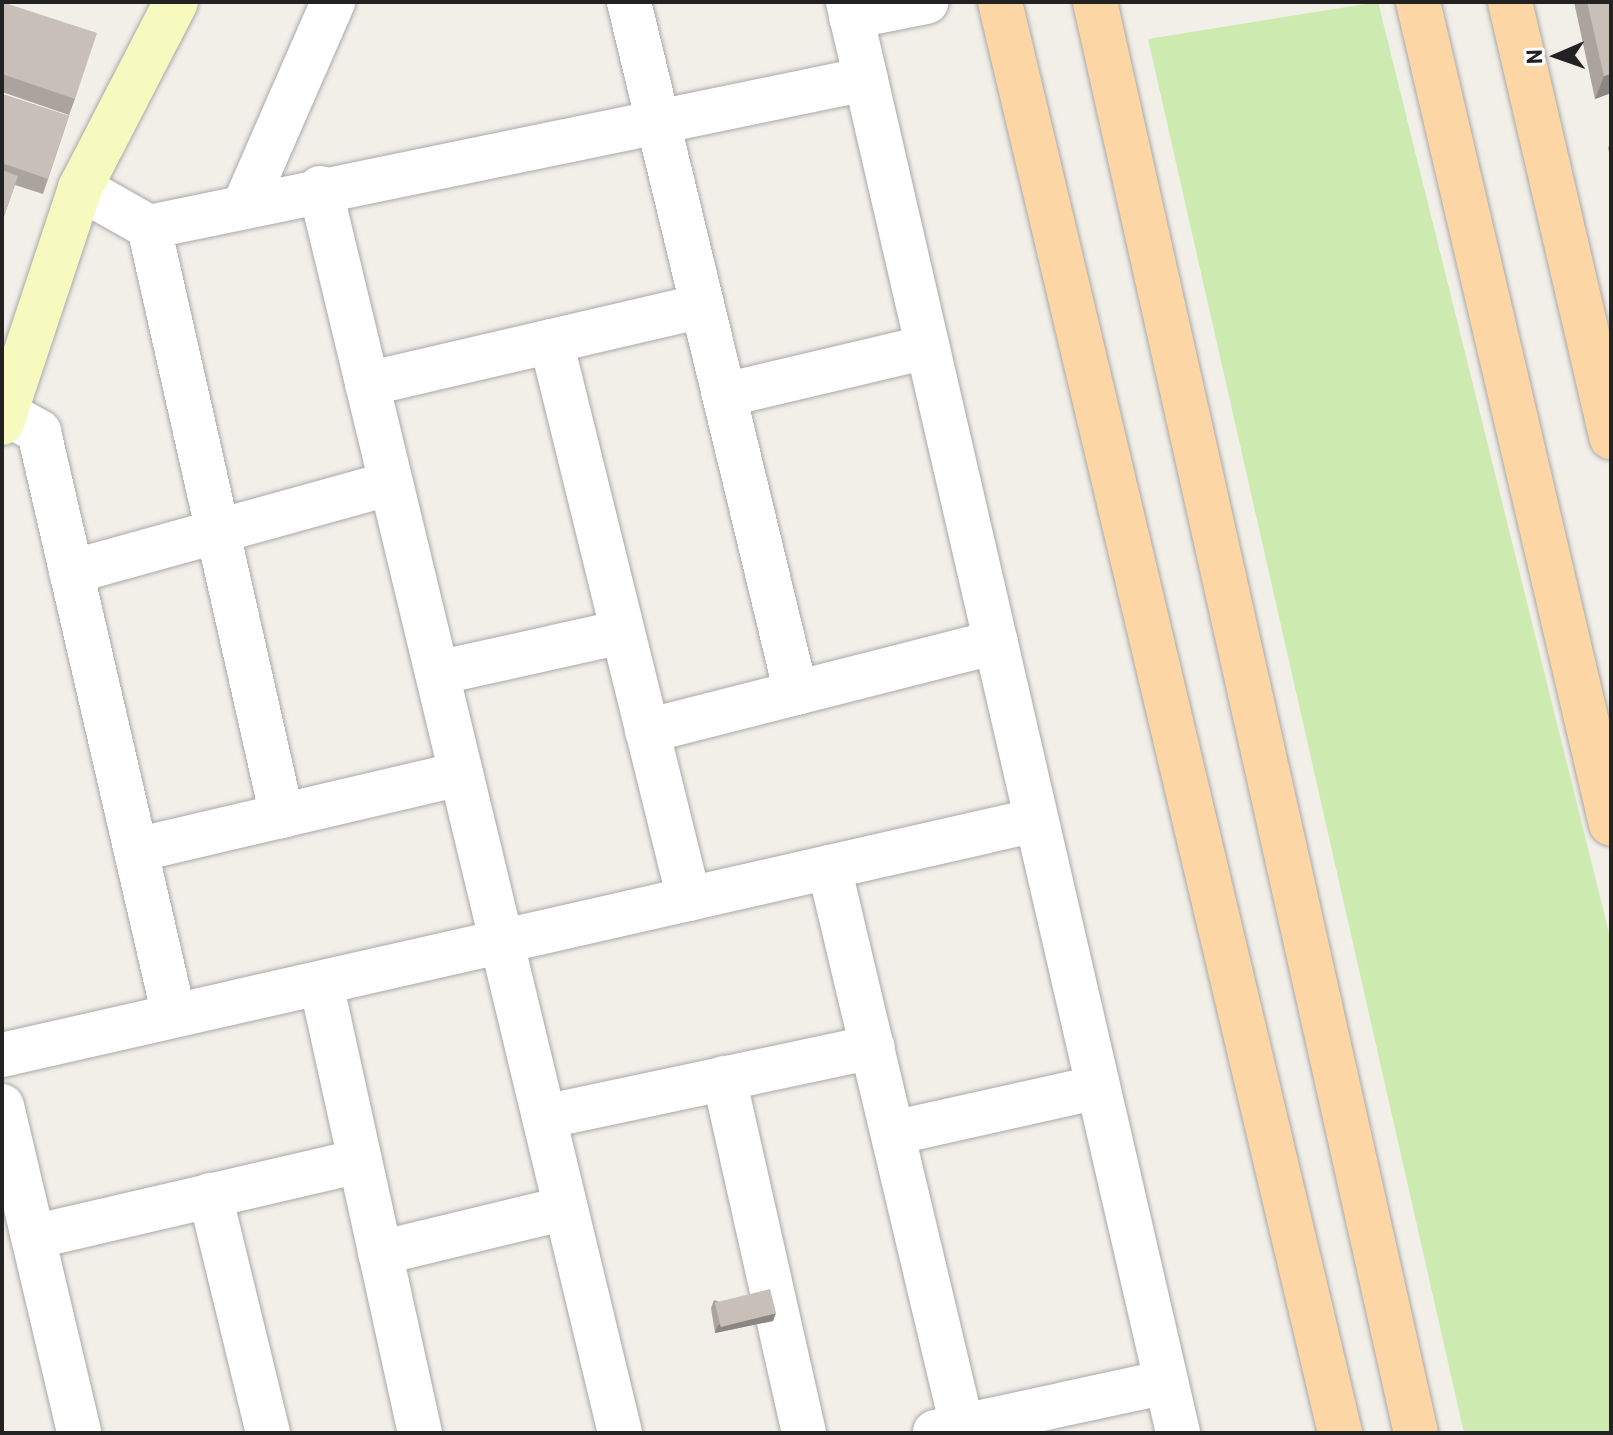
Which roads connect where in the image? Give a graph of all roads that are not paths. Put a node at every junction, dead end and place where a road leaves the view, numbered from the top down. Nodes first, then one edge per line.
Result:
1 (176, 2) edge
2 (629, 2) edge
3 (927, 2) edge
4 (1000, 2) edge
5 (1095, 2) edge
6 (1418, 2) edge
7 (1510, 2) edge
8 (337, 3) edge
9 (850, 10) edge
10 (866, 79) junction
11 (658, 121) junction
12 (80, 188) junction
13 (320, 188) junction
14 (244, 206) junction
15 (149, 227) junction
16 (702, 306) junction
17 (551, 341) junction
18 (927, 347) junction
19 (367, 384) junction
20 (724, 395) junction
21 (4, 418) edge
22 (1611, 437) edge
23 (391, 483) junction
24 (218, 531) junction
25 (71, 572) junction
26 (622, 632) junction
27 (996, 642) junction
28 (437, 673) junction
29 (796, 693) junction
30 (647, 731) junction
31 (461, 774) junction
32 (282, 816) junction
33 (1036, 820) junction
34 (1611, 824) edge
35 (136, 850) junction
36 (829, 867) junction
37 (689, 899) junction
38 (502, 942) junction
39 (321, 983) junction
40 (174, 1016) junction
41 (873, 1047) junction
42 (2, 1055) edge
43 (724, 1078) junction
44 (1098, 1087) junction
45 (2, 1106) edge
46 (544, 1117) junction
47 (893, 1133) junction
48 (359, 1161) junction
49 (10, 1192) edge
50 (210, 1195) junction
51 (566, 1208) junction
52 (33, 1237) junction
53 (380, 1253) junction
54 (1166, 1382) junction
55 (948, 1430) edge
56 (79, 1433) edge
57 (268, 1433) edge
58 (420, 1433) edge
59 (620, 1433) edge
60 (804, 1433) edge
61 (1178, 1433) edge
62 (1340, 1433) edge
63 (1416, 1433) edge

1 - 12 street
2 - 11 street
3 - 9 street
4 - 62 main road
5 - 63 main road
6 - 34 main road
7 - 22 main road
8 - 14 street
9 - 10 street
10 - 11 street
10 - 18 street
11 - 13 street
11 - 16 street
12 - 15 street
12 - 21 street
13 - 14 street
13 - 19 street
14 - 15 street
15 - 24 street
16 - 17 street
16 - 20 street
17 - 19 street
17 - 26 street
18 - 20 street
18 - 27 street
19 - 23 street
20 - 29 street
21 - 25 street
23 - 24 street
23 - 28 street
24 - 25 street
24 - 32 street
25 - 35 street
26 - 28 street
26 - 30 street
27 - 29 street
27 - 33 street
28 - 31 street
29 - 30 street
30 - 37 street
31 - 32 street
31 - 38 street
32 - 35 street
33 - 36 street
33 - 44 street
35 - 40 street
36 - 37 street
36 - 41 street
37 - 38 street
38 - 39 street
38 - 46 street
39 - 40 street
39 - 48 street
40 - 42 street
41 - 43 street
41 - 47 street
43 - 46 street
43 - 60 street
44 - 47 street
44 - 54 street
45 - 49 street
46 - 51 street
47 - 55 street
48 - 50 street
48 - 53 street
49 - 52 street
50 - 52 street
50 - 57 street
51 - 53 street
51 - 59 street
52 - 56 street
53 - 58 street
54 - 55 street
54 - 61 street

